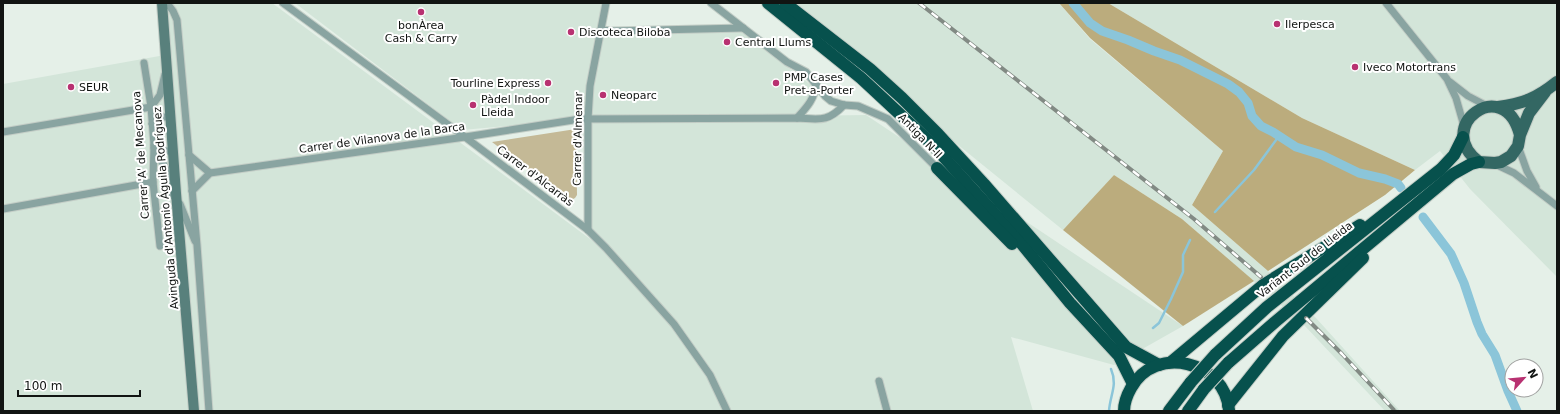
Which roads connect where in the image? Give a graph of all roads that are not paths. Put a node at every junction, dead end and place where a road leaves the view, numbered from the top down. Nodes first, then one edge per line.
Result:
1 (162, 3) edge
2 (167, 3) edge
3 (283, 3) edge
4 (606, 3) edge
5 (710, 3) edge
6 (768, 3) edge
7 (785, 3) edge
8 (1390, 4) edge
9 (743, 28) junction
10 (601, 30) junction
11 (144, 63) dead end
12 (167, 67) junction
13 (1447, 79) junction
14 (1557, 82) edge
15 (816, 84) junction
16 (1545, 92) junction
17 (844, 105) junction
18 (151, 107) junction
19 (1493, 107) junction
20 (170, 117) junction
21 (797, 118) junction
22 (588, 119) junction
23 (152, 124) junction
24 (3, 132) edge
25 (1464, 133) junction
26 (465, 137) junction
27 (1519, 140) junction
28 (154, 147) junction
29 (173, 151) junction
30 (189, 155) junction
31 (1479, 162) junction
32 (1495, 164) junction
33 (937, 168) joint
34 (210, 173) junction
35 (153, 182) junction
36 (192, 191) junction
37 (176, 193) junction
38 (1542, 195) junction
39 (1402, 200) junction
40 (1557, 206) edge
41 (3, 209) edge
42 (177, 210) junction
43 (1411, 210) junction
44 (588, 230) junction
45 (197, 245) junction
46 (160, 246) dead end
47 (1070, 303) junction
48 (1171, 362) junction
49 (1159, 365) junction
50 (879, 381) dead end
51 (1133, 384) junction
52 (1228, 408) edge
53 (194, 411) edge
54 (209, 411) edge
55 (727, 411) edge
56 (887, 411) edge
57 (1124, 411) edge
58 (1169, 411) edge
59 (1188, 411) edge

1 - 12 street, Avinguda d'Antonio Águila Rodríguez
2 - 30 street
3 - 26 street, Carrer d'Alcarràs
4 - 10 street, Carrer d'Almenar
5 - 9 street
6 - 47 highway
7 - 49 highway
8 - 13 street
9 - 10 street
9 - 15 street
10 - 22 street, Carrer d'Almenar
11 - 18 street, Carrer 'A' de Mecanova
12 - 18 street
12 - 20 street, Avinguda d'Antonio Águila Rodríguez
13 - 19 street
13 - 25 street
14 - 16 main road
15 - 17 street
15 - 21 street
16 - 19 main road
16 - 27 main road
17 - 21 street, Carrer de Vilanova de la Barca
17 - 33 street, Antiga N-II
18 - 23 street, Carrer 'A' de Mecanova
18 - 24 street
19 - 25 main road
19 - 27 main road
20 - 23 street
20 - 29 street, Avinguda d'Antonio Águila Rodríguez
21 - 22 street, Carrer de Vilanova de la Barca
22 - 26 street, Carrer de Vilanova de la Barca
22 - 44 street, Carrer d'Almenar
23 - 28 street, Carrer 'A' de Mecanova
25 - 31 main road
25 - 39 highway, Variant Sud de Lleida
26 - 34 street, Carrer de Vilanova de la Barca
26 - 44 street, Carrer d'Alcarràs
27 - 32 main road
27 - 38 street
28 - 29 street
28 - 35 street, Carrer 'A' de Mecanova
28 - 42 street
29 - 37 street, Avinguda d'Antonio Águila Rodríguez
30 - 34 street
30 - 36 street
31 - 32 main road
31 - 43 highway
32 - 38 street
33 - 47 highway
34 - 36 street
35 - 41 street
35 - 46 street, Carrer 'A' de Mecanova
36 - 45 street
37 - 42 street, Avinguda d'Antonio Águila Rodríguez
37 - 45 street
38 - 40 street
39 - 48 highway
39 - 58 highway, Variant Sud de Lleida, bridge
42 - 53 street, Avinguda d'Antonio Águila Rodríguez
43 - 52 highway
43 - 59 highway, bridge
44 - 55 street, Carrer d'Alcarràs
45 - 54 street
47 - 51 highway
48 - 49 highway
48 - 52 highway
49 - 51 highway
50 - 56 street
51 - 57 highway

